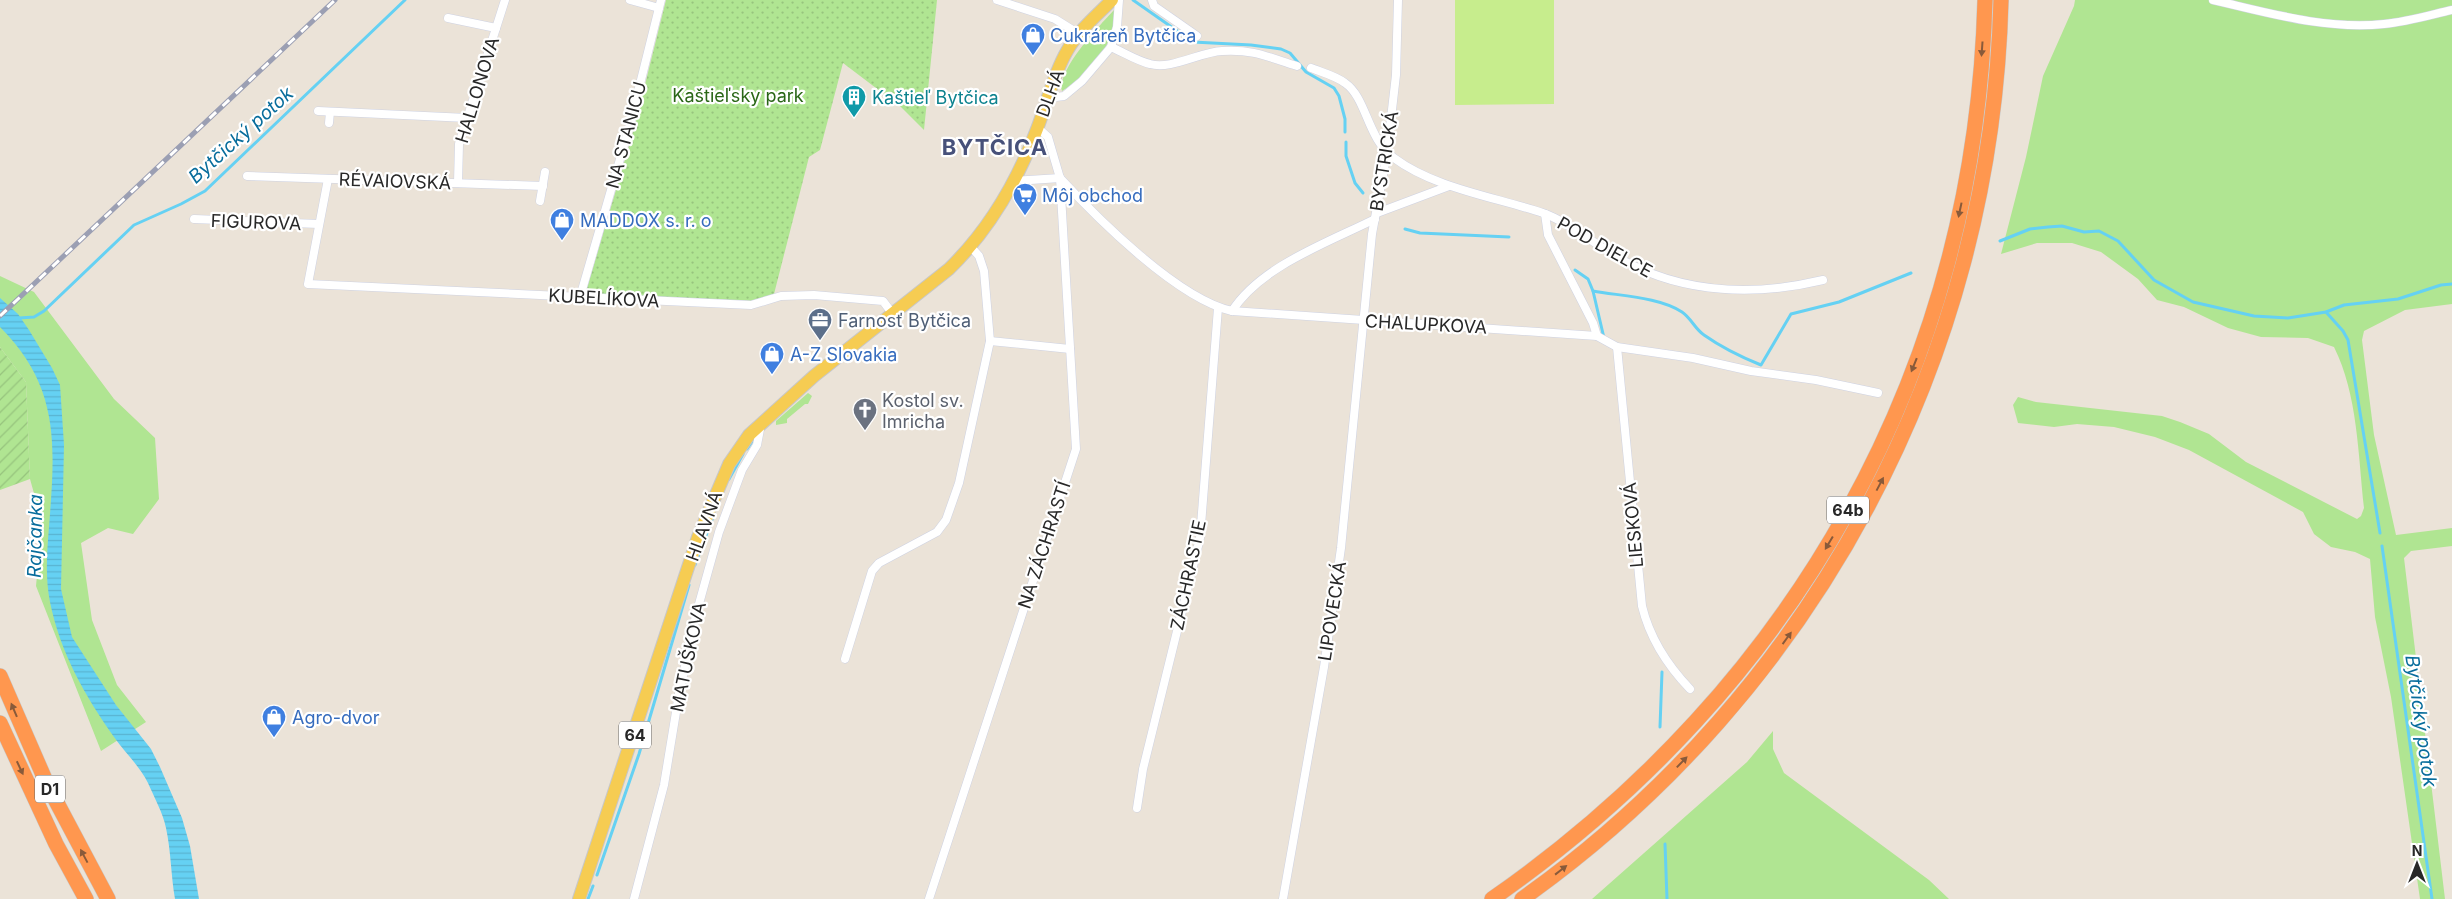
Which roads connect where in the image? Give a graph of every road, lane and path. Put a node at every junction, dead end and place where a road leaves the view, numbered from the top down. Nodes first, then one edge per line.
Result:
1 (505, 0) edge
2 (630, 0) edge
3 (997, 0) edge
4 (1112, 0) edge
5 (1119, 0) edge
6 (1152, 0) edge
7 (1398, 0) edge
8 (1985, 0) edge
9 (2001, 0) edge
10 (2213, 0) edge
11 (660, 4) edge
12 (2452, 10) edge
13 (448, 18) dead end
14 (496, 28) junction
15 (1079, 34) junction
16 (1197, 36) dead end
17 (1111, 47) junction
18 (1297, 66) dead end
19 (1311, 68) dead end
20 (1048, 98) junction
21 (318, 111) dead end
22 (330, 112) junction
23 (467, 118) junction
24 (329, 123) dead end
25 (1038, 128) junction
26 (1386, 153) junction
27 (545, 172) dead end
28 (247, 176) dead end
29 (328, 178) junction
30 (1060, 178) junction
31 (1014, 181) junction
32 (458, 183) junction
33 (542, 186) junction
34 (1450, 186) junction
35 (540, 201) dead end
36 (1545, 214) junction
37 (1376, 216) junction
38 (194, 219) dead end
39 (319, 224) junction
40 (971, 247) junction
41 (1823, 280) dead end
42 (580, 297) junction
43 (1218, 308) junction
44 (1232, 311) junction
45 (892, 313) junction
46 (1364, 321) junction
47 (1597, 336) junction
48 (990, 341) junction
49 (1617, 347) junction
50 (1070, 349) junction
51 (1878, 393) dead end
52 (761, 422) junction
53 (845, 659) dead end
54 (0, 676) edge
55 (1690, 689) dead end
56 (0, 724) edge
57 (1137, 808) dead end
58 (86, 899) edge
59 (108, 899) edge
60 (579, 899) edge
61 (634, 899) edge
62 (929, 899) edge
63 (1283, 899) edge
64 (1492, 899) edge
65 (1522, 899) edge

1 - 14 street, HALLONOVA
2 - 11 street
3 - 15 street
4 - 15 main road, DLHÁ / 64
5 - 17 street
6 - 16 street
7 - 26 street, BYSTRICKÁ
8 -> 64 highway, 64b
65 -> 9 highway, 64b
10 - 12 street
11 - 42 street, NA STANICU
13 - 14 street, HALLONOVA
14 - 23 street, HALLONOVA
15 - 20 main road, DLHÁ / 64
17 - 18 street
17 - 20 street
19 - 26 street
20 - 25 main road, DLHÁ / 64
21 - 22 street
22 - 23 street
22 - 24 street
23 - 32 street, HALLONOVA
25 - 30 street
25 - 31 main road, DLHÁ / 64
26 - 34 street, POD DIELCE
26 - 37 street, BYSTRICKÁ
27 - 33 street
28 - 29 street, RÉVAIOVSKÁ
29 - 32 street, RÉVAIOVSKÁ
29 - 39 street
30 - 31 street
30 - 43 street, CHALUPKOVA
30 - 50 street, NA ZÁCHRASTÍ
31 - 40 main road, DLHÁ / 64
32 - 33 street, RÉVAIOVSKÁ
33 - 35 street
34 - 36 street, POD DIELCE
34 - 37 street
36 - 41 street, POD DIELCE
36 - 47 street
37 - 44 street
37 - 46 street, BYSTRICKÁ
38 - 39 street, FIGUROVA
39 - 42 street, KUBELÍKOVA
40 - 45 main road, HLAVNÁ / 64
40 - 48 street
42 - 45 street, KUBELÍKOVA
43 - 44 street, CHALUPKOVA
43 - 57 street, ZÁCHRASTIE
44 - 46 street, CHALUPKOVA
45 - 52 main road, HLAVNÁ / 64
46 - 47 street, CHALUPKOVA
46 - 63 street, LIPOVECKÁ
47 - 49 street, CHALUPKOVA
48 - 50 street
48 - 53 street
49 - 51 street, CHALUPKOVA
49 - 55 street, LIESKOVÁ
50 - 62 street, NA ZÁCHRASTÍ
52 - 60 main road, HLAVNÁ / 64
52 - 61 street, MATUŠKOVA
59 -> 54 highway, D1
56 -> 58 highway, D1

